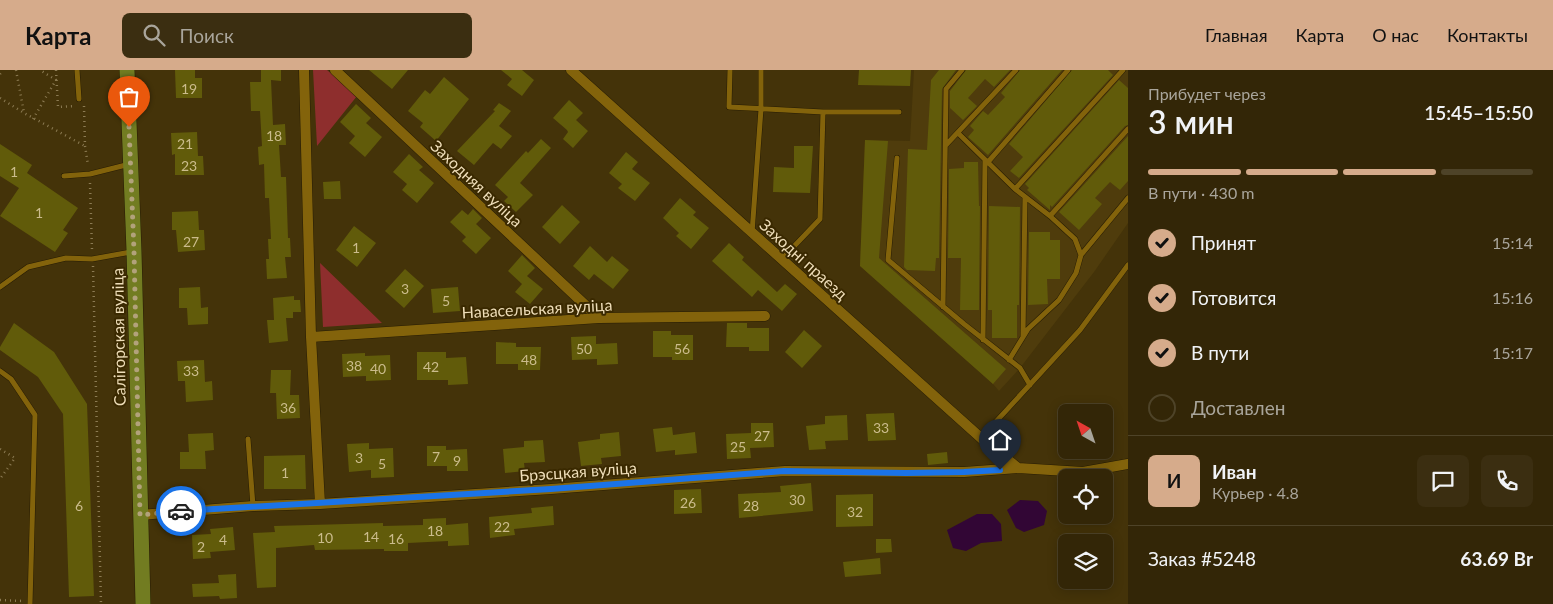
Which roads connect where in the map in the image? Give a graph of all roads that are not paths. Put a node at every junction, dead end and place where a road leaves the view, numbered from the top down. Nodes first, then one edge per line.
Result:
1 (77, 70) edge
2 (127, 70) edge
3 (304, 70) edge
4 (335, 70) edge
5 (571, 70) edge
6 (730, 70) edge
7 (762, 70) edge
8 (962, 70) edge
9 (1016, 70) edge
10 (1068, 70) edge
11 (1123, 70) edge
12 (79, 99) dead end
13 (761, 109) junction
14 (822, 112) junction
15 (899, 112) dead end
16 (1128, 128) edge
17 (958, 133) junction
18 (946, 146) junction
19 (897, 158) dead end
20 (987, 161) junction
21 (130, 164) junction
22 (64, 176) dead end
23 (1015, 189) junction
24 (1025, 197) junction
25 (1128, 198) edge
26 (1050, 216) junction
27 (752, 233) junction
28 (134, 251) junction
29 (1081, 255) junction
30 (782, 259) junction
31 (1128, 265) edge
32 (0, 287) edge
33 (943, 307) junction
34 (765, 316) dead end
35 (600, 318) junction
36 (311, 337) junction
37 (1023, 337) junction
38 (983, 340) junction
39 (1009, 360) junction
40 (0, 372) edge
41 (1030, 385) junction
42 (981, 438) junction
43 (248, 439) dead end
44 (1128, 464) edge
45 (1018, 468) junction
46 (320, 504) junction
47 (253, 506) junction
48 (140, 515) junction
49 (30, 603) edge
50 (143, 604) edge

1 - 12 lane
2 - 21 main road, Салігорская вуліца
3 - 36 street
4 - 35 street, Заходняя вуліца
5 - 27 street, Заходні праезд
6 - 13 lane
7 - 13 lane
8 - 18 lane
9 - 17 lane
10 - 20 lane
11 - 23 lane
13 - 14 lane
13 - 27 lane
14 - 15 lane
14 - 30 lane
16 - 26 lane
17 - 18 lane
17 - 20 lane
18 - 33 lane
19 - 33 lane
20 - 23 lane
20 - 38 lane
21 - 22 lane
21 - 28 main road, Салігорская вуліца
23 - 24 lane
24 - 26 lane
24 - 37 lane
25 - 29 lane
26 - 29 lane
27 - 30 street, Заходні праезд
28 - 32 lane
28 - 48 main road, Салігорская вуліца
29 - 37 lane
30 - 42 street, Заходні праезд
31 - 41 lane
33 - 38 lane
34 - 35 street, Навасельская вуліца
35 - 36 street, Навасельская вуліца
36 - 46 street
37 - 39 lane
38 - 39 lane
39 - 41 lane
40 - 49 lane
41 - 42 lane
42 - 45 street, Заходні праезд
43 - 47 lane
44 - 45 street, Брэсцкая вуліца
45 - 46 street, Брэсцкая вуліца
46 - 47 street, Брэсцкая вуліца
47 - 48 street, Брэсцкая вуліца
48 - 50 main road, Салігорская вуліца

